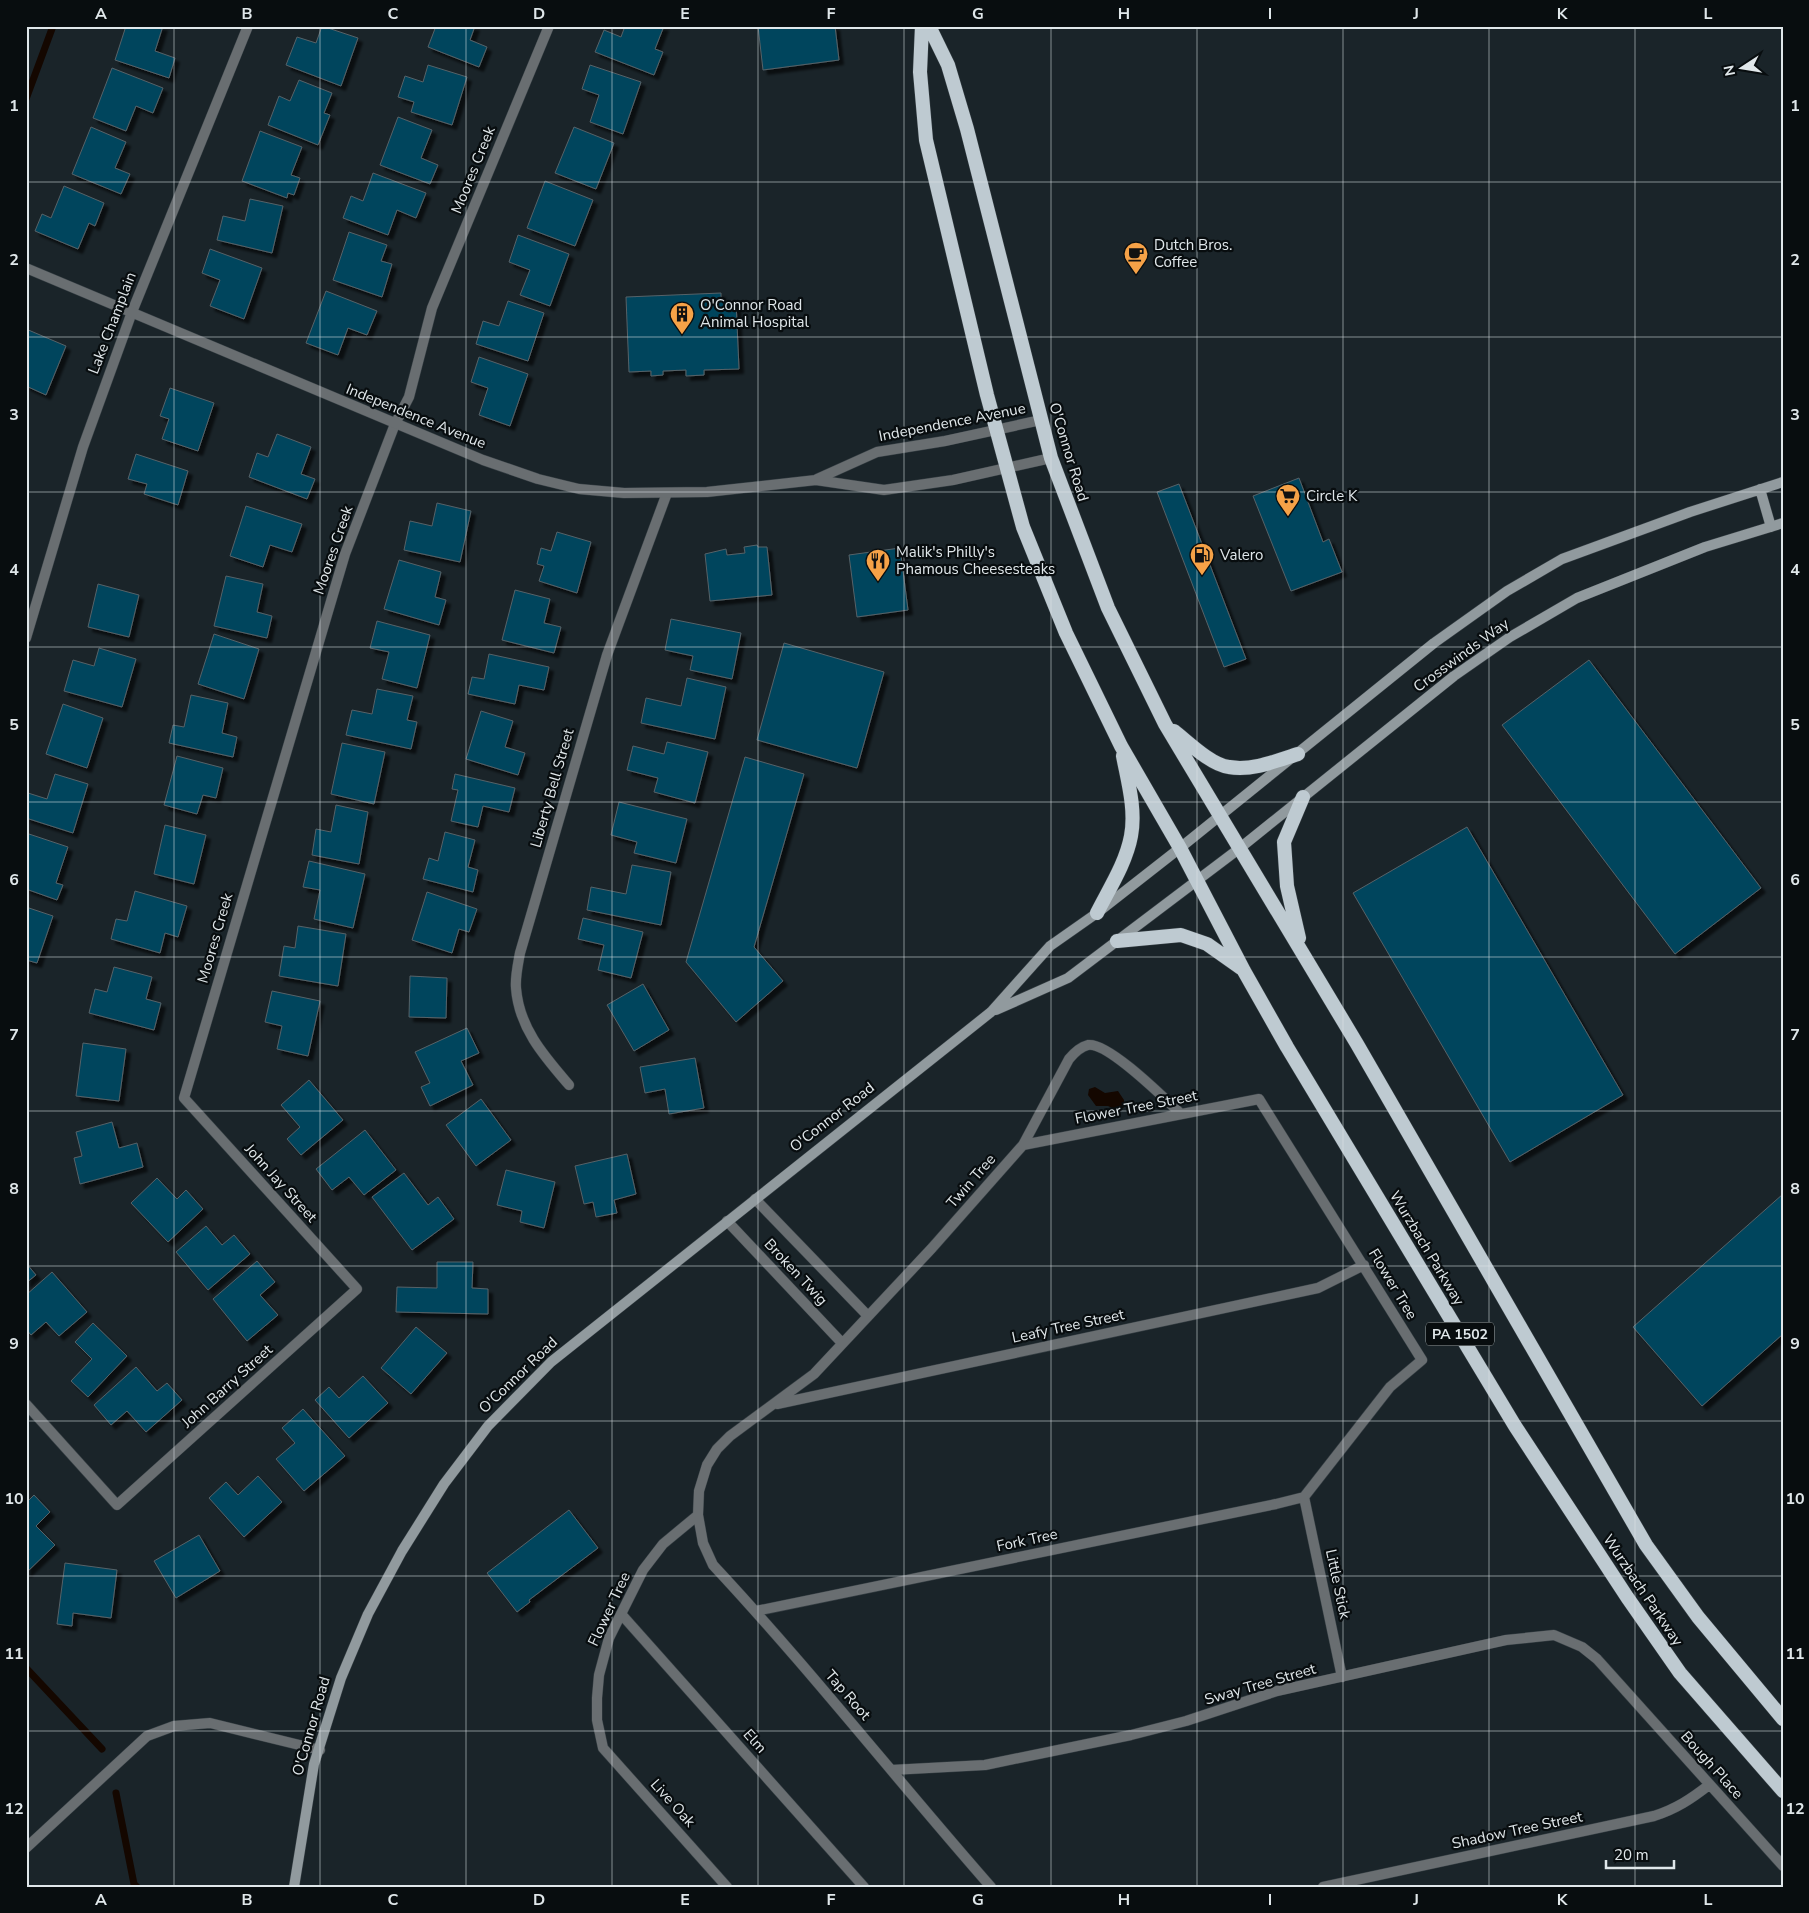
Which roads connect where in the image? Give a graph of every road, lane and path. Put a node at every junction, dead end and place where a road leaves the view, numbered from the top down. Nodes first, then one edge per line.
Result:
1 (248, 26) edge
2 (549, 26) edge
3 (922, 26) edge
4 (929, 26) edge
5 (26, 268) edge
6 (132, 312) junction
7 (1041, 420) junction
8 (395, 424) junction
9 (996, 430) junction
10 (1051, 458) junction
11 (1005, 468) junction
12 (816, 480) junction
13 (1783, 482) edge
14 (1760, 489) junction
15 (667, 493) junction
16 (1783, 523) edge
17 (1770, 527) junction
18 (26, 638) edge
19 (1166, 724) junction
20 (1121, 746) junction
21 (1298, 754) junction
22 (1303, 797) junction
23 (1221, 814) junction
24 (1180, 848) junction
25 (1240, 848) junction
26 (1197, 880) junction
27 (1097, 913) junction
28 (1116, 941) junction
29 (1302, 950) junction
30 (1244, 970) junction
31 (991, 1012) junction
32 (569, 1085) dead end
33 (184, 1098) joint
34 (1256, 1099) joint
35 (1180, 1113) junction
36 (1023, 1145) junction
37 (755, 1199) junction
38 (727, 1221) junction
39 (1364, 1265) junction
40 (357, 1289) joint
41 (868, 1316) junction
42 (842, 1344) junction
43 (26, 1404) edge
44 (774, 1405) junction
45 (1304, 1497) junction
46 (698, 1515) junction
47 (756, 1611) junction
48 (622, 1615) junction
49 (1342, 1677) junction
50 (1619, 1684) joint
51 (1783, 1719) edge
52 (600, 1738) joint
53 (320, 1750) junction
54 (891, 1770) junction
55 (1709, 1784) junction
56 (1783, 1791) edge
57 (26, 1848) edge
58 (1783, 1866) edge
59 (294, 1887) edge
60 (727, 1887) edge
61 (864, 1887) edge
62 (991, 1887) edge
63 (1322, 1887) edge

1 - 6 street, Lake Champlain
2 - 8 street, Moores Creek
3 - 9 highway
4 - 7 highway, O'Connor Road
5 - 6 street, Independence Avenue
6 - 8 street, Independence Avenue
6 - 18 street, Lake Champlain
7 - 9 street, Independence Avenue
7 - 10 highway, O'Connor Road
8 - 15 street, Independence Avenue
8 - 33 street, Moores Creek
9 - 11 highway
9 - 12 street, Independence Avenue
10 - 11 street, Independence Avenue
10 - 19 highway, O'Connor Road
11 - 12 street, Independence Avenue
11 - 20 highway
12 - 15 street, Independence Avenue
13 - 14 main road, Crosswinds Way
14 - 17 main road
14 - 21 main road, Crosswinds Way
15 - 32 street, Liberty Bell Street
16 - 17 main road, Crosswinds Way
17 - 22 main road, Crosswinds Way
19 - 21 highway
19 - 23 highway, O'Connor Road
20 - 24 highway
20 - 27 highway
21 - 23 main road, Crosswinds Way
22 - 25 main road, Crosswinds Way
22 - 29 highway
23 - 24 main road, O'Connor Road
23 - 25 highway, Wurzbach Parkway / PA 1502
24 - 26 highway, Wurzbach Parkway / PA 1502
24 - 27 main road, O'Connor Road
25 - 26 main road, Crosswinds Way
25 - 29 highway, Wurzbach Parkway / PA 1502
26 - 28 main road, O'Connor Road
26 - 30 highway, Wurzbach Parkway / PA 1502
27 - 31 main road, O'Connor Road
28 - 30 highway
28 - 31 main road, O'Connor Road
29 - 51 highway, Wurzbach Parkway / PA 1502
30 - 56 highway, Wurzbach Parkway / PA 1502
31 - 37 main road, O'Connor Road
33 - 40 street, John Jay Street
34 - 35 street, Flower Tree Street
34 - 39 street, Flower Tree
35 - 36 street, Flower Tree Street
35 - 36 street, Twin Tree
36 - 41 street, Twin Tree
37 - 38 main road, O'Connor Road
37 - 41 street, Broken Twig
38 - 42 street, Broken Twig
38 - 53 main road, O'Connor Road
39 - 44 street, Leafy Tree Street
39 - 45 street, Flower Tree
40 - 43 street, John Barry Street
41 - 42 street, Twin Tree
42 - 44 street, Twin Tree
44 - 46 street, Twin Tree
45 - 47 street, Fork Tree
45 - 49 street, Little Stick
46 - 47 street, Tap Root
46 - 48 street, Flower Tree
47 - 54 street, Tap Root
48 - 52 street, Flower Tree
48 - 61 street, Elm
49 - 50 street, Sway Tree Street
49 - 54 street, Sway Tree Street
50 - 55 street, Bough Place
52 - 60 street, Live Oak
53 - 57 street
53 - 59 main road, O'Connor Road
54 - 62 street, Tap Root
55 - 58 street, Bough Place
55 - 63 street, Shadow Tree Street

